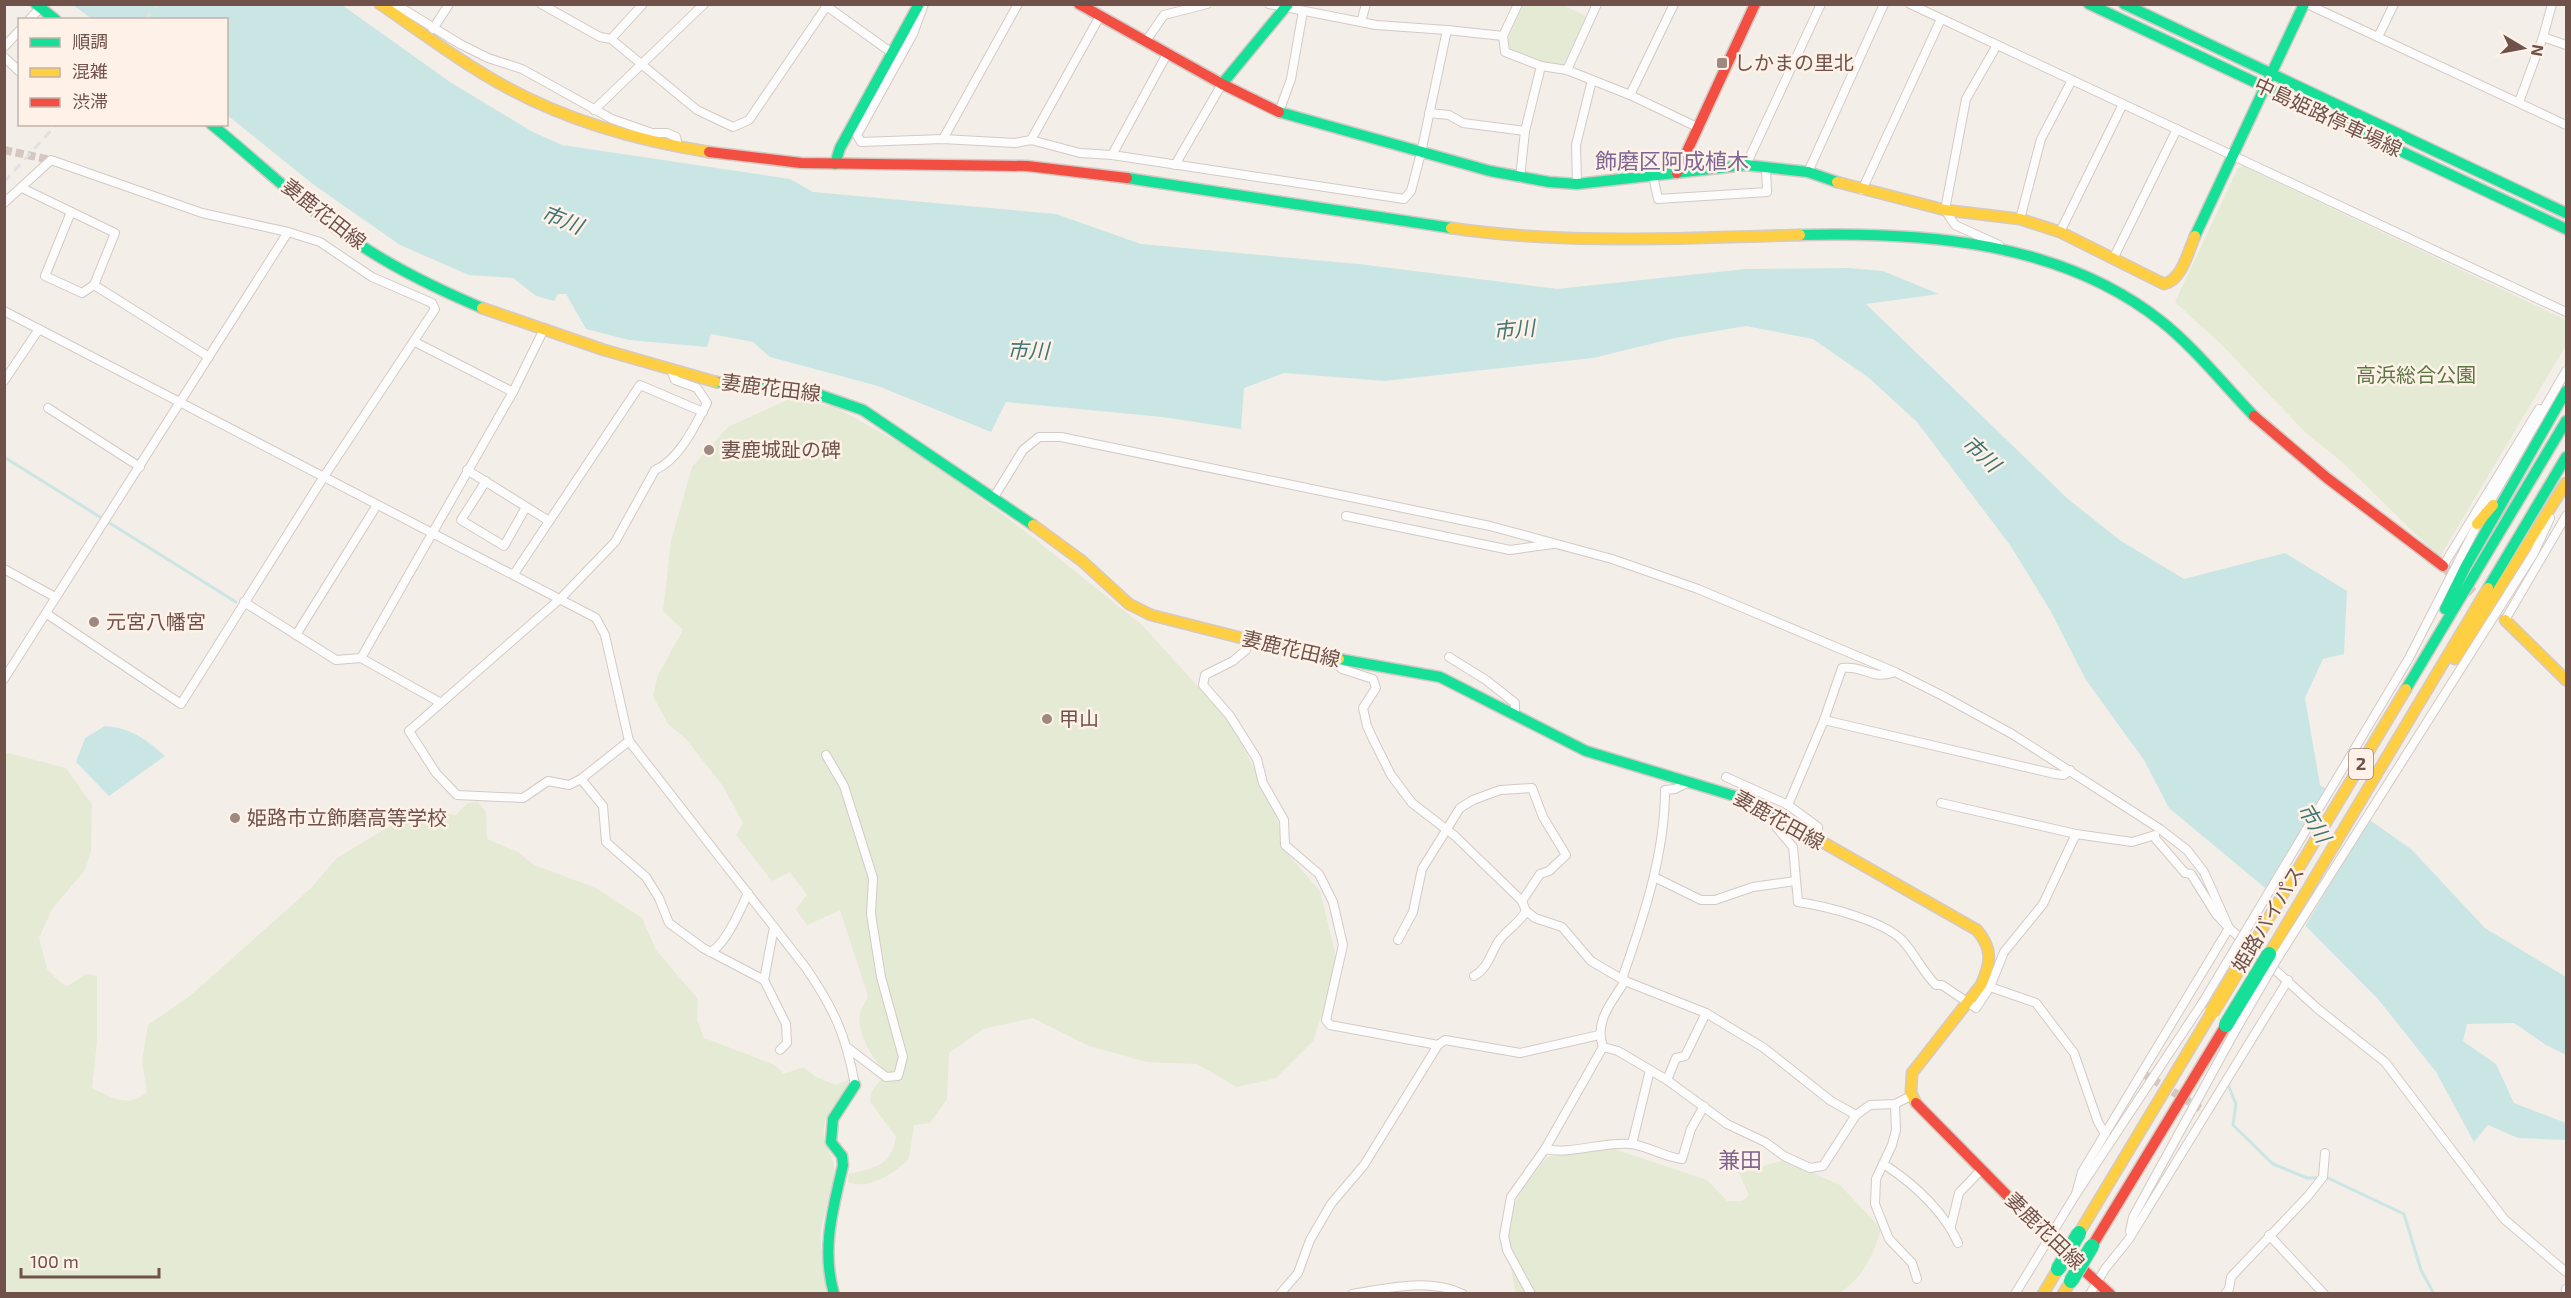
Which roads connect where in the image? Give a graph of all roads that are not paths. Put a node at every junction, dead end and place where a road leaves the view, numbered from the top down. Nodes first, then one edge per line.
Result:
1 (380, 4) edge
2 (395, 4) edge
3 (449, 4) edge
4 (541, 4) edge
5 (643, 4) edge
6 (704, 4) edge
7 (919, 4) edge
8 (924, 4) edge
9 (1018, 4) edge
10 (1079, 4) edge
11 (1207, 4) edge
12 (1269, 4) edge
13 (1366, 4) edge
14 (1518, 4) edge
15 (1597, 4) edge
16 (1674, 4) edge
17 (1755, 4) edge
18 (1821, 4) edge
19 (1884, 4) edge
20 (1910, 4) edge
21 (2089, 4) edge
22 (2124, 4) edge
23 (2306, 4) edge
24 (2394, 4) edge
25 (2552, 4) edge
26 (827, 5) edge
27 (38, 6) edge
28 (1287, 6) edge
29 (1304, 11) junction
30 (1100, 16) junction
31 (53, 18) edge
32 (1941, 19) junction
33 (1361, 22) junction
34 (433, 29) junction
35 (1447, 30) junction
36 (18, 32) edge
37 (1503, 36) junction
38 (2378, 37) junction
39 (2543, 37) junction
40 (611, 39) junction
41 (1146, 42) junction
42 (1997, 45) junction
43 (2566, 45) edge
44 (4, 47) edge
45 (892, 53) junction
46 (1167, 54) junction
47 (4, 57) edge
48 (642, 66) junction
49 (1541, 66) junction
50 (18, 70) edge
51 (1567, 70) junction
52 (2270, 74) junction
53 (1592, 80) junction
54 (2072, 80) junction
55 (1222, 84) junction
56 (2265, 88) junction
57 (1630, 95) junction
58 (2519, 102) junction
59 (2123, 104) junction
60 (594, 110) junction
61 (1279, 112) junction
62 (1428, 113) junction
63 (2566, 124) edge
64 (214, 126) edge
65 (1697, 127) junction
66 (2177, 129) junction
67 (1524, 131) junction
68 (943, 139) junction
69 (1031, 140) junction
70 (678, 146) junction
71 (1421, 153) junction
72 (1112, 155) junction
73 (2233, 156) junction
74 (835, 164) junction
75 (1175, 165) junction
76 (1746, 165) junction
77 (1766, 168) junction
78 (1808, 172) junction
79 (1677, 173) junction
80 (1653, 176) junction
81 (1520, 178) junction
82 (1577, 184) junction
83 (22, 188) junction
84 (1862, 190) junction
85 (4, 203) edge
86 (1945, 210) junction
87 (72, 212) junction
88 (2566, 213) edge
89 (2020, 219) junction
90 (2566, 229) edge
91 (288, 232) junction
92 (2060, 232) junction
93 (2017, 252) junction
94 (2114, 257) junction
95 (94, 285) junction
96 (4, 311) edge
97 (2566, 312) edge
98 (39, 329) junction
99 (543, 331) junction
100 (415, 342) junction
101 (209, 357) junction
102 (671, 370) junction
103 (2566, 370) edge
104 (4, 381) edge
105 (2566, 391) edge
106 (513, 392) junction
107 (181, 404) junction
108 (48, 408) dead end
109 (703, 412) junction
110 (2566, 421) edge
111 (2566, 458) edge
112 (140, 467) junction
113 (467, 470) junction
114 (323, 478) junction
115 (2516, 478) junction
116 (486, 481) junction
117 (2566, 484) edge
118 (994, 497) junction
119 (377, 505) junction
120 (526, 507) junction
121 (1346, 516) dead end
122 (2566, 516) edge
123 (549, 521) junction
124 (2477, 524) junction
125 (431, 533) junction
126 (1554, 544) junction
127 (2443, 566) joint
128 (4, 569) edge
129 (514, 574) junction
130 (55, 597) junction
131 (561, 598) junction
132 (244, 602) junction
133 (2444, 609) junction
134 (47, 614) junction
135 (2505, 620) joint
136 (296, 635) junction
137 (2472, 635) junction
138 (1247, 640) junction
139 (1449, 657) dead end
140 (361, 658) junction
141 (1329, 658) junction
142 (1895, 672) junction
143 (4, 679) edge
144 (2566, 680) edge
145 (441, 704) junction
146 (1515, 714) junction
147 (1824, 720) junction
148 (628, 741) junction
149 (826, 755) dead end
150 (2070, 770) junction
151 (1726, 777) dead end
152 (581, 779) junction
153 (1689, 782) junction
154 (1749, 794) junction
155 (1941, 803) dead end
156 (1788, 805) junction
157 (1770, 812) junction
158 (2160, 829) junction
159 (1447, 830) junction
160 (2076, 834) junction
161 (2154, 837) junction
162 (1819, 842) junction
163 (1654, 877) junction
164 (1795, 881) junction
165 (748, 893) junction
166 (1522, 901) junction
167 (2267, 909) junction
168 (1527, 911) junction
169 (774, 927) junction
170 (2229, 928) junction
171 (2290, 930) junction
172 (1398, 940) dead end
173 (710, 952) junction
174 (1474, 976) dead end
175 (764, 980) junction
176 (2288, 980) junction
177 (1625, 981) junction
178 (1990, 987) junction
179 (1968, 1004) junction
180 (2207, 1007) junction
181 (1706, 1013) junction
182 (2230, 1029) junction
183 (1599, 1035) junction
184 (1438, 1045) junction
185 (1603, 1047) junction
186 (848, 1048) junction
187 (780, 1050) dead end
188 (1650, 1070) junction
189 (1667, 1080) junction
190 (855, 1085) joint
191 (1911, 1096) junction
192 (1895, 1104) junction
193 (1704, 1106) junction
194 (1856, 1115) junction
195 (2105, 1134) junction
196 (1632, 1144) junction
197 (1545, 1149) junction
198 (2325, 1153) dead end
199 (1888, 1167) dead end
200 (1982, 1170) junction
201 (2076, 1194) junction
202 (1951, 1226) junction
203 (2269, 1235) junction
204 (2050, 1236) junction
205 (2129, 1239) junction
206 (1958, 1243) dead end
207 (2566, 1272) edge
208 (1917, 1279) dead end
209 (2094, 1287) edge
210 (2566, 1289) edge
211 (834, 1293) edge
212 (1280, 1293) edge
213 (1352, 1293) edge
214 (1463, 1293) edge
215 (1531, 1293) edge
216 (2015, 1293) edge
217 (2043, 1293) edge
218 (2063, 1293) edge
219 (2110, 1293) edge
220 (2225, 1293) edge
221 (2324, 1293) edge
222 (2566, 1293) edge

1 - 70 main road
2 - 34 street
3 - 34 street
4 - 40 street
5 - 40 street
6 - 48 street
7 - 45 main road
8 - 68 street
9 - 68 street
10 - 30 main road
11 - 41 street
12 - 28 street
13 - 33 street
14 - 37 street
15 - 51 street
16 - 57 street
17 - 65 main road
18 - 76 street
19 - 78 street
20 - 32 street
21 - 56 main road, 中島姫路停車場線
22 - 52 main road, 中島姫路停車場線
23 - 38 street
23 - 52 main road
24 - 38 street
25 - 39 street
26 - 45 street
26 - 48 street
27 - 31 main road
28 - 29 street
28 - 55 main road
29 - 33 street
29 - 61 street
30 - 41 main road
30 - 69 street
32 - 42 street
32 - 84 street
33 - 35 street
34 - 60 street
35 - 37 street
35 - 62 street
36 - 44 street
37 - 49 street
38 - 58 street
39 - 43 street
39 - 58 street
40 - 48 street
41 - 46 main road
42 - 54 street
42 - 86 street
45 - 74 main road
46 - 55 main road
46 - 72 street
47 - 50 street
48 - 60 street
49 - 51 street
49 - 67 street
51 - 53 street
52 - 56 main road
52 - 88 main road, 中島姫路停車場線
53 - 57 street
53 - 82 street
54 - 59 street
54 - 89 street
55 - 61 main road
55 - 75 street
56 - 73 main road
56 - 90 main road, 中島姫路停車場線
57 - 65 street
58 - 63 street
59 - 66 street
59 - 92 street
60 - 70 street
61 - 71 main road
62 - 67 street
62 - 71 street
64 - 99 main road, 妻鹿花田線
65 - 79 main road
66 - 73 street
66 - 94 street
67 - 81 street
68 - 69 street
69 - 72 street
70 - 74 main road
71 - 75 street
71 - 81 main road
72 - 75 street
73 - 94 main road
73 - 97 street
74 - 93 main road
76 - 77 main road
76 - 79 main road
77 - 78 main road
77 - 80 street
78 - 84 main road
79 - 80 main road
80 - 82 main road
81 - 82 main road
83 - 85 street
83 - 87 street
83 - 91 street
84 - 86 main road
86 - 89 main road
86 - 93 street
87 - 95 street
87 - 95 street
89 - 92 main road
91 - 100 street
91 - 101 street
92 - 94 main road
93 - 127 main road
95 - 101 street
96 - 98 street
98 - 104 street
98 - 107 street
99 - 102 main road, 妻鹿花田線
99 - 106 street
100 - 106 street
100 - 114 street
101 - 107 street
102 - 109 street
102 - 118 main road, 妻鹿花田線
103 - 124 street
103 - 127 street
105 - 115 main road
106 - 113 street
107 - 112 street
107 - 114 street
108 - 112 street
109 - 123 street
109 - 131 street
110 - 133 main road
111 - 137 main road
112 - 130 street
113 - 116 street
113 - 125 street
114 - 119 street
114 - 132 street
115 - 124 main road
115 - 133 main road
116 - 120 street
116 - 120 street
117 - 137 main road
118 - 126 street
118 - 138 main road, 妻鹿花田線
119 - 125 street
119 - 136 street
120 - 123 street
121 - 126 street
122 - 135 street
123 - 129 street
124 - 133 street
125 - 129 street
125 - 140 street
126 - 142 street
128 - 130 street
129 - 131 street
130 - 134 street
131 - 145 street
131 - 148 street
132 - 134 street
132 - 136 street
133 - 167 street
133 - 167 main road, 姫路バイパス / 2
134 - 143 street
135 - 144 main road
136 - 140 street
137 - 171 street
137 - 171 main road, 姫路バイパス / 2
138 - 141 main road, 妻鹿花田線
138 - 184 street
139 - 146 street
140 - 145 street
141 - 146 main road, 妻鹿花田線
141 - 159 street
142 - 147 street
142 - 150 street
145 - 152 street
146 - 153 main road, 妻鹿花田線
147 - 150 street
147 - 156 street
148 - 152 street
148 - 165 street
149 - 186 street
150 - 158 street
151 - 154 street
152 - 173 street
153 - 154 main road, 妻鹿花田線
153 - 163 street
154 - 156 street
154 - 157 main road, 妻鹿花田線
155 - 160 street
156 - 162 street
157 - 162 main road, 妻鹿花田線
157 - 164 street
158 - 161 street
158 - 170 street
159 - 166 street
159 - 166 street
159 - 172 street
160 - 161 street
160 - 178 street
161 - 170 street
162 - 179 main road, 妻鹿花田線
163 - 164 street
163 - 177 street
164 - 179 street
165 - 169 street
165 - 173 street
166 - 168 street
167 - 180 main road, 姫路バイパス / 2, bridge
168 - 174 street
168 - 177 street
169 - 175 street
169 - 186 street
170 - 176 street
170 - 195 street
171 - 182 main road, 姫路バイパス / 2, bridge
173 - 175 street
175 - 187 street
176 - 205 street
176 - 207 street
177 - 181 street
177 - 183 street
178 - 179 street
178 - 195 street
179 - 191 main road, 妻鹿花田線
180 - 201 street
180 - 217 main road, 姫路バイパス / 2, bridge
181 - 189 street
181 - 194 street
182 - 205 street
182 - 218 main road, 姫路バイパス / 2, bridge
183 - 184 street
183 - 185 street
184 - 212 street
185 - 188 street
185 - 197 street
186 - 190 street
188 - 189 street
188 - 196 street
189 - 193 street
190 - 211 main road
191 - 192 street
191 - 200 main road, 妻鹿花田線
192 - 194 street
192 - 208 street
193 - 194 street
193 - 196 street
195 - 201 street
196 - 197 street
197 - 215 street
198 - 203 street
199 - 202 street
200 - 202 street
200 - 204 main road, 妻鹿花田線
201 - 204 street
202 - 206 street
203 - 220 street
203 - 221 street
204 - 209 main road, 妻鹿花田線
204 - 216 street
205 - 209 street
209 - 219 main road, 妻鹿花田線
210 - 222 street
213 - 214 street

